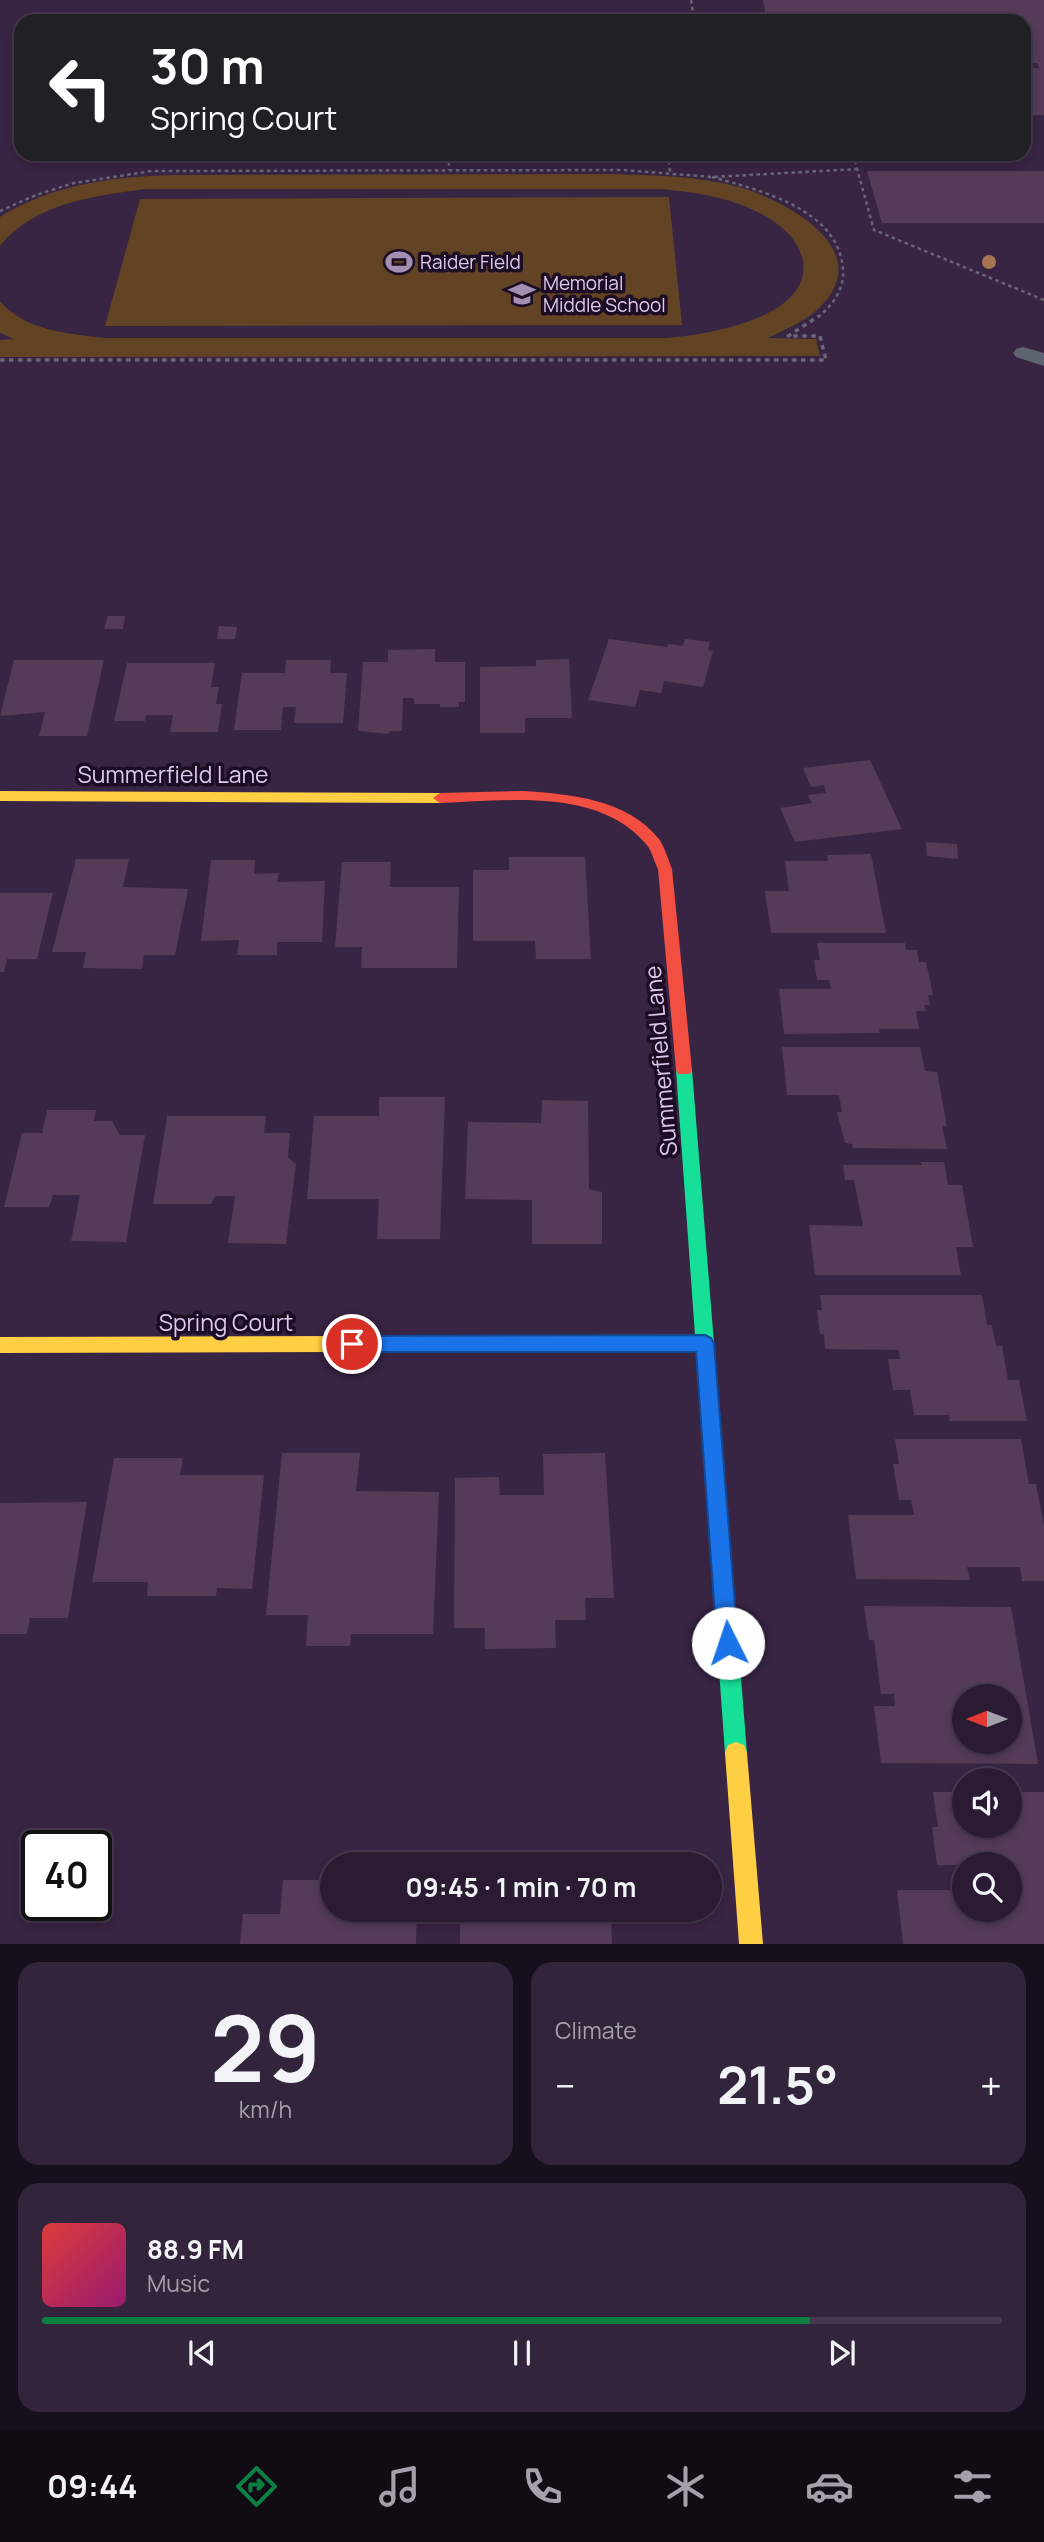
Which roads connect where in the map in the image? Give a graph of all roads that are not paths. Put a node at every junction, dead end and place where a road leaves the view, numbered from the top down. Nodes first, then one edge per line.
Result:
1 (1023, 353) dead end
2 (1044, 360) edge
3 (0, 796) edge
4 (705, 1343) junction
5 (0, 1345) edge
6 (751, 1944) edge

1 - 2 lane
3 - 4 street, Summerfield Lane
4 - 5 street, Spring Court
4 - 6 street, Summerfield Lane

